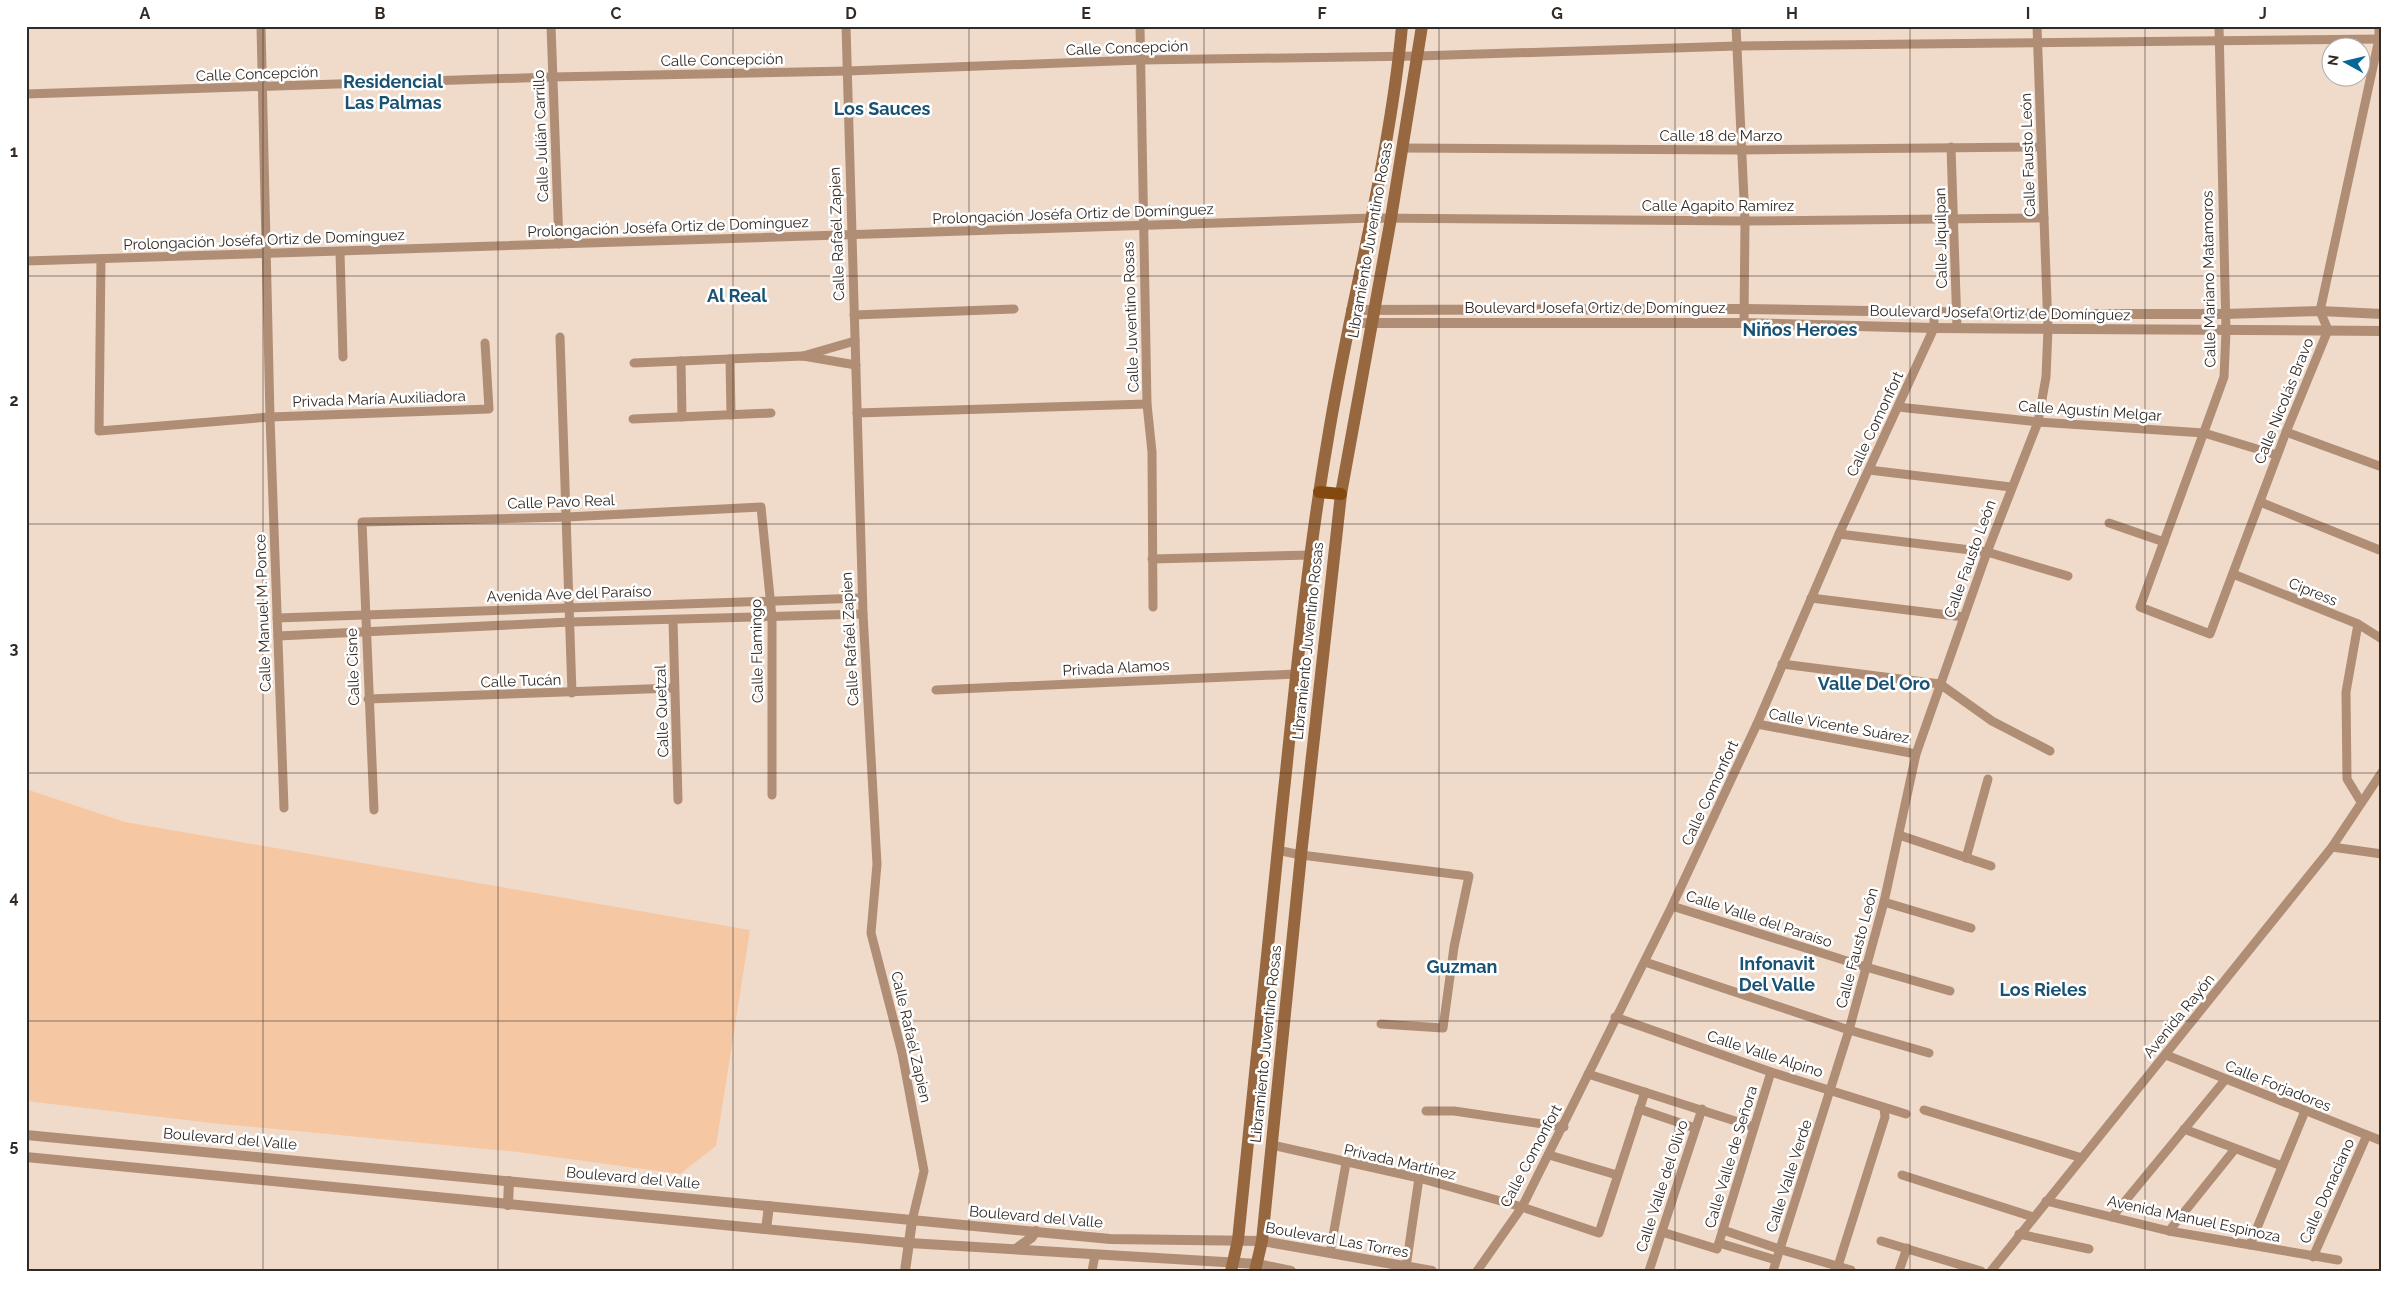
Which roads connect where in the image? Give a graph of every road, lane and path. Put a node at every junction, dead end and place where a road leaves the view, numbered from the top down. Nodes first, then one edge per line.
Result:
1 (260, 26) edge
2 (551, 26) edge
3 (846, 26) edge
4 (1140, 26) edge
5 (1402, 26) edge
6 (1422, 26) edge
7 (1736, 26) edge
8 (2037, 26) edge
9 (2219, 26) edge
10 (2379, 26) edge
11 (2381, 38) edge
12 (2219, 41) junction
13 (2037, 42) junction
14 (1737, 46) junction
15 (1400, 56) junction
16 (1418, 56) junction
17 (1141, 60) junction
18 (848, 71) junction
19 (552, 77) junction
20 (262, 87) junction
21 (26, 94) edge
22 (1952, 147) junction
23 (2040, 147) junction
24 (1402, 148) junction
25 (1740, 150) junction
26 (1372, 218) junction
27 (1391, 218) junction
28 (2044, 218) junction
29 (1955, 220) junction
30 (1746, 221) junction
31 (1143, 226) junction
32 (852, 235) junction
33 (559, 244) junction
34 (340, 252) junction
35 (267, 254) junction
36 (101, 259) junction
37 (26, 261) edge
38 (1744, 309) junction
39 (1014, 310) dead end
40 (1351, 310) junction
41 (1375, 310) junction
42 (2320, 311) junction
43 (1956, 312) junction
44 (1934, 313) junction
45 (2047, 314) junction
46 (2225, 314) junction
47 (2382, 314) edge
48 (854, 315) junction
49 (1349, 323) junction
50 (1744, 323) junction
51 (1372, 324) junction
52 (1957, 327) junction
53 (1934, 328) junction
54 (2048, 329) junction
55 (2328, 330) junction
56 (2226, 331) junction
57 (2382, 331) edge
58 (560, 337) dead end
59 (855, 341) junction
60 (485, 343) dead end
61 (803, 356) junction
62 (343, 357) dead end
63 (730, 359) junction
64 (682, 361) junction
65 (634, 363) dead end
66 (856, 365) junction
67 (1147, 404) junction
68 (1898, 407) junction
69 (771, 413) dead end
70 (857, 413) junction
71 (731, 415) junction
72 (270, 417) junction
73 (682, 417) junction
74 (633, 419) dead end
75 (2038, 422) junction
76 (2286, 432) junction
77 (2204, 433) junction
78 (2278, 455) junction
79 (2382, 467) edge
80 (1869, 470) junction
81 (2011, 487) junction
82 (1320, 492) junction
83 (1340, 494) junction
84 (2260, 502) junction
85 (761, 507) joint
86 (567, 517) junction
87 (362, 522) joint
88 (2109, 524) dead end
89 (1839, 534) junction
90 (2164, 542) junction
91 (2382, 551) edge
92 (1987, 552) junction
93 (1311, 555) junction
94 (1152, 559) junction
95 (2233, 574) junction
96 (2068, 576) dead end
97 (862, 598) junction
98 (1811, 598) junction
99 (771, 601) junction
100 (570, 607) junction
101 (1153, 607) dead end
102 (863, 614) junction
103 (366, 616) junction
104 (772, 616) junction
105 (1964, 617) junction
106 (277, 618) junction
107 (673, 620) junction
108 (570, 622) junction
109 (2358, 624) junction
110 (366, 632) junction
111 (2210, 634) joint
112 (278, 636) junction
113 (2382, 639) edge
114 (1782, 664) junction
115 (1296, 674) junction
116 (1940, 684) junction
117 (674, 688) junction
118 (936, 690) dead end
119 (572, 693) junction
120 (368, 699) junction
121 (1757, 724) junction
122 (2050, 751) dead end
123 (1916, 754) junction
124 (2382, 772) edge
125 (1988, 779) dead end
126 (772, 795) dead end
127 (678, 800) dead end
128 (2361, 802) junction
129 (284, 808) dead end
130 (374, 810) dead end
131 (1899, 835) junction
132 (2332, 847) junction
133 (1277, 850) junction
134 (2382, 854) edge
135 (1301, 856) junction
136 (1966, 858) junction
137 (1991, 866) dead end
138 (1884, 902) junction
139 (1672, 906) junction
140 (1971, 928) dead end
141 (1644, 962) junction
142 (1866, 967) junction
143 (1950, 991) dead end
144 (1615, 1017) junction
145 (1381, 1024) dead end
146 (1849, 1030) junction
147 (1929, 1053) dead end
148 (2166, 1055) junction
149 (1771, 1072) junction
150 (1588, 1074) junction
151 (2225, 1080) junction
152 (1831, 1090) junction
153 (1645, 1092) junction
154 (1884, 1108) junction
155 (1639, 1109) junction
156 (1702, 1109) junction
157 (1924, 1110) dead end
158 (1426, 1111) dead end
159 (2305, 1111) junction
160 (1906, 1114) dead end
161 (1564, 1127) junction
162 (1754, 1127) junction
163 (1695, 1128) junction
164 (2184, 1129) junction
165 (26, 1135) edge
166 (2367, 1135) junction
167 (2382, 1140) edge
168 (1272, 1145) junction
169 (2235, 1150) junction
170 (1549, 1155) junction
171 (26, 1157) edge
172 (2082, 1158) junction
173 (1346, 1163) junction
174 (2282, 1166) junction
175 (1618, 1175) junction
176 (1902, 1175) dead end
177 (1419, 1178) junction
178 (509, 1181) junction
179 (2046, 1201) junction
180 (508, 1205) junction
181 (769, 1206) junction
182 (1522, 1206) junction
183 (2033, 1217) junction
184 (2112, 1217) junction
185 (912, 1221) junction
186 (766, 1229) junction
187 (1723, 1230) junction
188 (2169, 1230) junction
189 (1036, 1231) junction
190 (1662, 1232) junction
191 (2019, 1234) junction
192 (1238, 1240) junction
193 (1881, 1241) dead end
194 (1262, 1242) junction
195 (909, 1243) junction
196 (2250, 1245) junction
197 (1718, 1246) junction
198 (1017, 1248) junction
199 (1906, 1248) junction
200 (1779, 1249) junction
201 (2089, 1249) dead end
202 (1330, 1253) junction
203 (1095, 1255) junction
204 (2313, 1257) junction
205 (1776, 1260) junction
206 (2338, 1260) dead end
207 (1838, 1266) junction
208 (1232, 1267) edge
209 (1256, 1267) edge
210 (1406, 1267) junction
211 (1851, 1270) edge
212 (905, 1271) edge
213 (1092, 1271) edge
214 (1291, 1271) edge
215 (1432, 1271) edge
216 (1477, 1271) edge
217 (1649, 1271) edge
218 (1773, 1271) edge
219 (1899, 1271) edge
220 (1981, 1271) edge
221 (1991, 1271) edge

1 - 20 street, Calle Manuel M. Ponce
2 - 19 street, Calle Julián Carrillo
3 - 18 street, Calle Rafaél Zapien
4 - 17 street, Calle Juventino Rosas
5 - 15 main road, Libramiento Juventino Rosas
6 - 16 main road, Libramiento Juventino Rosas
7 - 14 street
8 - 13 street, Calle Fausto León
9 - 12 street, Calle Mariano Matamoros
10 - 11 street
11 - 12 street, Calle Concepción
11 - 42 street
12 - 13 street, Calle Concepción
12 - 46 street, Calle Mariano Matamoros
13 - 14 street, Calle Concepción
13 - 23 street, Calle Fausto León
14 - 16 street, Calle Concepción
14 - 25 street
15 - 16 street, Calle Concepción
15 - 17 street, Calle Concepción
15 - 26 main road, Libramiento Juventino Rosas
16 - 24 main road, Libramiento Juventino Rosas
17 - 18 street, Calle Concepción
17 - 31 street, Calle Juventino Rosas
18 - 19 street, Calle Concepción
18 - 32 street, Calle Rafaél Zapien
19 - 20 street, Calle Concepción
19 - 33 street, Calle Julián Carrillo
20 - 21 street, Calle Concepción
20 - 35 street, Calle Manuel M. Ponce
22 - 23 street, Calle 18 de Marzo
22 - 25 street, Calle 18 de Marzo
22 - 29 street, Calle Jiquilpan
23 - 28 street, Calle Fausto León
24 - 25 street, Calle 18 de Marzo
24 - 27 main road, Libramiento Juventino Rosas
25 - 30 street
26 - 27 street, Prolongación Joséfa Ortiz de Domínguez
26 - 31 street, Prolongación Joséfa Ortiz de Domínguez
26 - 40 main road, Libramiento Juventino Rosas
27 - 30 street, Calle Agapito Ramírez
27 - 41 main road, Libramiento Juventino Rosas
28 - 29 street, Calle Agapito Ramírez
28 - 45 street, Calle Fausto León
29 - 30 street, Calle Agapito Ramírez
29 - 43 street, Calle Jiquilpan
30 - 38 street
31 - 32 street, Prolongación Joséfa Ortiz de Domínguez
31 - 67 street, Calle Juventino Rosas
32 - 33 street, Prolongación Joséfa Ortiz de Domínguez
32 - 48 street, Calle Rafaél Zapien
33 - 34 street, Prolongación Joséfa Ortiz de Domínguez
34 - 35 street, Prolongación Joséfa Ortiz de Domínguez
34 - 62 street
35 - 36 street, Prolongación Joséfa Ortiz de Domínguez
35 - 72 street, Calle Manuel M. Ponce
36 - 37 street, Prolongación Joséfa Ortiz de Domínguez
36 - 72 street
38 - 41 street, Boulevard Josefa Ortiz de Domínguez
38 - 44 street, Boulevard Josefa Ortiz de Domínguez
38 - 50 street
39 - 48 street
40 - 41 street, Boulevard Josefa Ortiz de Domínguez
40 - 49 main road, Libramiento Juventino Rosas
41 - 51 main road, Libramiento Juventino Rosas
42 - 46 street, Boulevard Josefa Ortiz de Domínguez
42 - 47 street, Boulevard Josefa Ortiz de Domínguez
42 - 55 street, Calle Nicolás Bravo
43 - 44 street, Boulevard Josefa Ortiz de Domínguez
43 - 45 street, Boulevard Josefa Ortiz de Domínguez
43 - 52 street, Calle Jiquilpan
44 - 53 street, Calle Comonfort
45 - 46 street, Boulevard Josefa Ortiz de Domínguez
45 - 54 street, Calle Fausto León
46 - 56 street, Calle Mariano Matamoros
48 - 59 street, Calle Rafaél Zapien
49 - 51 street, Boulevard Josefa Ortiz de Domínguez
49 - 82 main road, Libramiento Juventino Rosas
50 - 51 street, Boulevard Josefa Ortiz de Domínguez
50 - 53 street, Boulevard Josefa Ortiz de Domínguez
51 - 83 main road, Libramiento Juventino Rosas
52 - 53 street, Boulevard Josefa Ortiz de Domínguez
52 - 54 street, Boulevard Josefa Ortiz de Domínguez
53 - 68 street, Calle Comonfort
54 - 56 street, Boulevard Josefa Ortiz de Domínguez
54 - 75 street, Calle Fausto León
55 - 56 street, Boulevard Josefa Ortiz de Domínguez
55 - 57 street, Boulevard Josefa Ortiz de Domínguez
55 - 76 street, Calle Nicolás Bravo
56 - 77 street, Calle Mariano Matamoros
58 - 86 street
59 - 61 street
59 - 66 street, Calle Rafaél Zapien
60 - 72 street, Privada María Auxiliadora
61 - 63 street
61 - 66 street
63 - 64 street
63 - 71 street
64 - 65 street
64 - 73 street
66 - 70 street, Calle Rafaél Zapien
67 - 70 street
67 - 94 street, Calle Juventino Rosas
68 - 75 street, Calle Agustín Melgar
68 - 80 street, Calle Comonfort
69 - 71 street
70 - 97 street, Calle Rafaél Zapien
71 - 73 street
72 - 106 street, Calle Manuel M. Ponce
73 - 74 street
75 - 77 street, Calle Agustín Melgar
75 - 81 street, Calle Fausto León
76 - 78 street, Calle Nicolás Bravo
76 - 79 street
77 - 78 street, Calle Agustín Melgar
77 - 90 street, Calle Mariano Matamoros
78 - 84 street, Calle Nicolás Bravo
80 - 81 street
80 - 89 street, Calle Comonfort
81 - 92 street, Calle Fausto León
82 - 83 main road
82 - 93 main road, Libramiento Juventino Rosas
83 - 135 main road, Libramiento Juventino Rosas
84 - 91 street
84 - 95 street, Calle Nicolás Bravo
85 - 86 street, Calle Pavo Real
85 - 99 street, Calle Flamingo
86 - 87 street, Calle Pavo Real
86 - 100 street
87 - 103 street, Calle Cisne
88 - 90 street
89 - 92 street
89 - 98 street, Calle Comonfort
90 - 111 street, Calle Mariano Matamoros
92 - 96 street
92 - 105 street, Calle Fausto León
93 - 94 street
93 - 115 main road, Libramiento Juventino Rosas
94 - 101 street, Calle Juventino Rosas
95 - 109 street, Cipress
95 - 111 street, Calle Nicolás Bravo
97 - 99 street, Avenida Ave del Paraíso
97 - 102 street, Calle Rafaél Zapien
98 - 105 street
98 - 114 street, Calle Comonfort
99 - 100 street, Avenida Ave del Paraíso
99 - 104 street, Calle Flamingo
100 - 103 street, Avenida Ave del Paraíso
100 - 108 street
102 - 104 street, Avenida Ave del Paraíso
102 - 185 street, Calle Rafaél Zapien
103 - 106 street, Avenida Ave del Paraíso
103 - 110 street, Calle Cisne
104 - 107 street, Avenida Ave del Paraíso
104 - 126 street, Calle Flamingo
105 - 116 street, Calle Fausto León
106 - 112 street, Calle Manuel M. Ponce
107 - 108 street, Avenida Ave del Paraíso
107 - 117 street, Calle Quetzal
108 - 110 street, Avenida Ave del Paraíso
108 - 119 street
109 - 113 street, Cipress
109 - 128 street
110 - 112 street, Avenida Ave del Paraíso
110 - 120 street, Calle Cisne
112 - 129 street, Calle Manuel M. Ponce
114 - 116 street
114 - 121 street, Calle Comonfort
115 - 118 street, Privada Alamos
115 - 133 main road, Libramiento Juventino Rosas
116 - 122 street
116 - 123 street, Calle Fausto León
117 - 119 street, Calle Tucán
117 - 127 street, Calle Quetzal
119 - 120 street, Calle Tucán
120 - 130 street, Calle Cisne
121 - 123 street, Calle Vicente Suárez
121 - 139 street, Calle Comonfort
123 - 131 street, Calle Fausto León
124 - 128 street, Avenida Rayón
125 - 136 street
128 - 132 street, Avenida Rayón
131 - 136 street
131 - 138 street, Calle Fausto León
132 - 134 street
132 - 148 street, Avenida Rayón
133 - 135 street
133 - 192 main road, Libramiento Juventino Rosas
135 - 145 street
135 - 168 main road, Libramiento Juventino Rosas
136 - 137 street
138 - 140 street
138 - 142 street, Calle Fausto León
139 - 141 street, Calle Comonfort
139 - 142 street, Calle Valle del Paraíso
141 - 144 street, Calle Comonfort
141 - 146 street
142 - 143 street, Calle Valle del Paraíso
142 - 146 street, Calle Fausto León
144 - 149 street, Calle Valle Alpino
144 - 150 street, Calle Comonfort
146 - 147 street
146 - 152 street, Calle Fausto León
148 - 151 street, Calle Forjadores
148 - 172 street, Avenida Rayón
149 - 152 street, Calle Valle Alpino
149 - 162 street, Calle Valle de Señora
150 - 153 street
150 - 161 street, Calle Comonfort
151 - 159 street, Calle Forjadores
151 - 164 street
152 - 154 street, Calle Valle Alpino
152 - 200 street, Calle Valle Verde
153 - 155 street
153 - 156 street
154 - 160 street, Calle Valle Alpino
154 - 207 street
155 - 163 street
155 - 175 street
156 - 162 street
156 - 163 street, Calle Valle del Olivo
157 - 172 street
158 - 161 street
159 - 166 street, Calle Forjadores
159 - 174 street
161 - 170 street, Calle Comonfort
162 - 187 street, Calle Valle de Señora
163 - 190 street, Calle Valle del Olivo
164 - 169 street
164 - 184 street
165 - 178 street, Boulevard del Valle
166 - 167 street, Calle Forjadores
166 - 204 street, Calle Donaciano
168 - 173 street, Privada Martínez
168 - 194 main road, Libramiento Juventino Rosas
169 - 174 street
169 - 188 street
170 - 175 street
170 - 182 street, Calle Comonfort
171 - 180 street
172 - 179 street, Avenida Rayón
173 - 177 street, Privada Martínez
173 - 202 street
174 - 196 street
175 - 182 street, Privada Martínez
176 - 183 street
177 - 182 street, Privada Martínez
177 - 210 street
178 - 180 street
178 - 181 street, Boulevard del Valle
179 - 183 street, Avenida Rayón
179 - 184 street, Avenida Manuel Espinoza
180 - 186 street
181 - 185 street, Boulevard del Valle
181 - 186 street
182 - 216 street, Calle Comonfort
183 - 191 street, Avenida Rayón
184 - 188 street, Avenida Manuel Espinoza
185 - 189 street, Boulevard del Valle
185 - 195 street, Calle Rafaél Zapien
186 - 195 street
187 - 197 street, Calle Valle de Señora
187 - 200 street
188 - 196 street, Avenida Manuel Espinoza
189 - 192 street, Boulevard del Valle
189 - 198 street
190 - 197 street
190 - 217 street, Calle Valle del Olivo
191 - 201 street
191 - 221 street, Avenida Rayón
192 - 194 street, Boulevard Las Torres
192 - 208 main road, Libramiento Juventino Rosas
193 - 199 street
194 - 202 street, Boulevard Las Torres
194 - 209 main road, Libramiento Juventino Rosas
195 - 198 street
195 - 212 street, Calle Rafaél Zapien
196 - 204 street, Avenida Manuel Espinoza
197 - 205 street
198 - 203 street
199 - 219 street
199 - 220 street
200 - 205 street, Calle Valle Verde
200 - 207 street
202 - 210 street, Boulevard Las Torres
203 - 208 street
203 - 213 street
204 - 206 street, Avenida Manuel Espinoza
205 - 218 street, Calle Valle Verde
207 - 211 street
208 - 209 street
209 - 214 street
210 - 215 street, Boulevard Las Torres

